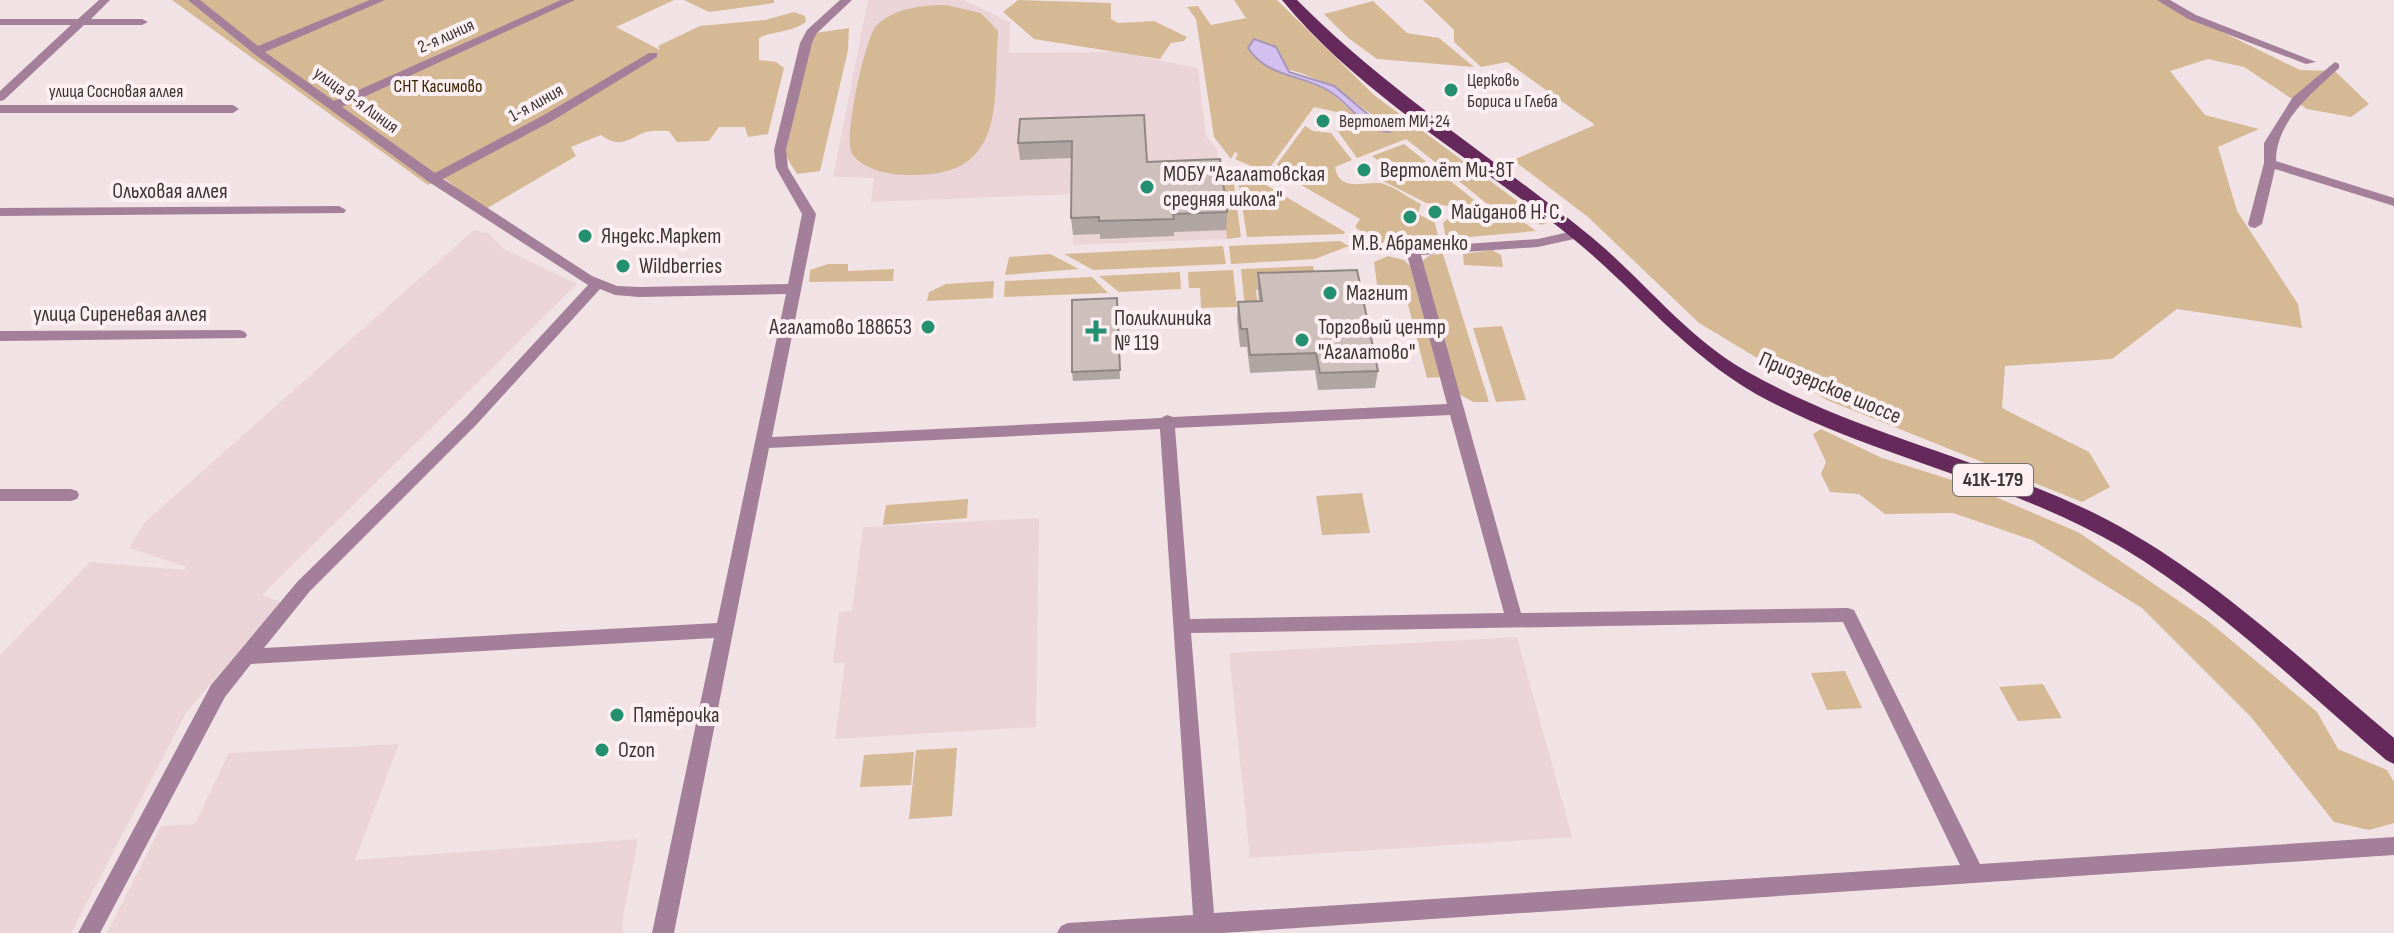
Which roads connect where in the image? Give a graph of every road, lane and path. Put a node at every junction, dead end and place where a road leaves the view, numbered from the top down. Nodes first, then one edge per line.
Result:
1 (105, 0) edge
2 (193, 0) edge
3 (380, 0) edge
4 (570, 0) edge
5 (847, 0) edge
6 (1289, 0) edge
7 (2162, 0) edge
8 (0, 22) edge
9 (81, 22) junction
10 (142, 22) dead end
11 (257, 51) junction
12 (653, 55) dead end
13 (2310, 62) dead end
14 (2335, 66) dead end
15 (0, 97) edge
16 (336, 105) junction
17 (0, 109) edge
18 (233, 109) dead end
19 (2270, 163) junction
20 (434, 179) junction
21 (2394, 202) edge
22 (339, 210) dead end
23 (0, 212) edge
24 (2255, 224) dead end
25 (1578, 234) junction
26 (597, 284) junction
27 (793, 289) junction
28 (240, 335) dead end
29 (0, 336) edge
30 (1456, 409) junction
31 (1167, 421) junction
32 (762, 443) junction
33 (0, 495) edge
34 (71, 495) dead end
35 (1514, 618) junction
36 (1182, 626) junction
37 (723, 630) junction
38 (245, 657) junction
39 (2394, 753) edge
40 (2394, 846) edge
41 (1974, 873) junction
42 (1204, 924) junction
43 (89, 933) edge
44 (663, 933) edge
45 (1068, 933) edge

1 - 9 street
2 - 11 street, улица 9-я Линия
3 - 11 street
4 - 16 street, 2-я линия
5 - 27 street
6 - 25 main road, Приозерское шоссе / 41К-179
7 - 13 street
8 - 9 street
9 - 10 street
9 - 15 street
11 - 16 street, улица 9-я Линия
12 - 20 street, 1-я линия
14 - 19 street
16 - 20 street, улица 9-я Линия
17 - 18 street, улица Сосновая аллея
19 - 21 street
19 - 24 street
20 - 26 street, улица 9-я Линия
22 - 23 street, Ольховая аллея
25 - 30 street
25 - 39 main road, Приозерское шоссе / 41К-179
26 - 27 street
26 - 38 street
27 - 32 street
28 - 29 street, улица Сиреневая аллея
30 - 31 street
30 - 35 street
31 - 32 street
31 - 36 street
32 - 37 street
33 - 34 street
35 - 36 street
35 - 41 street
36 - 42 street
37 - 38 street
37 - 44 street
38 - 43 street
40 - 41 street
41 - 42 street
42 - 45 street

